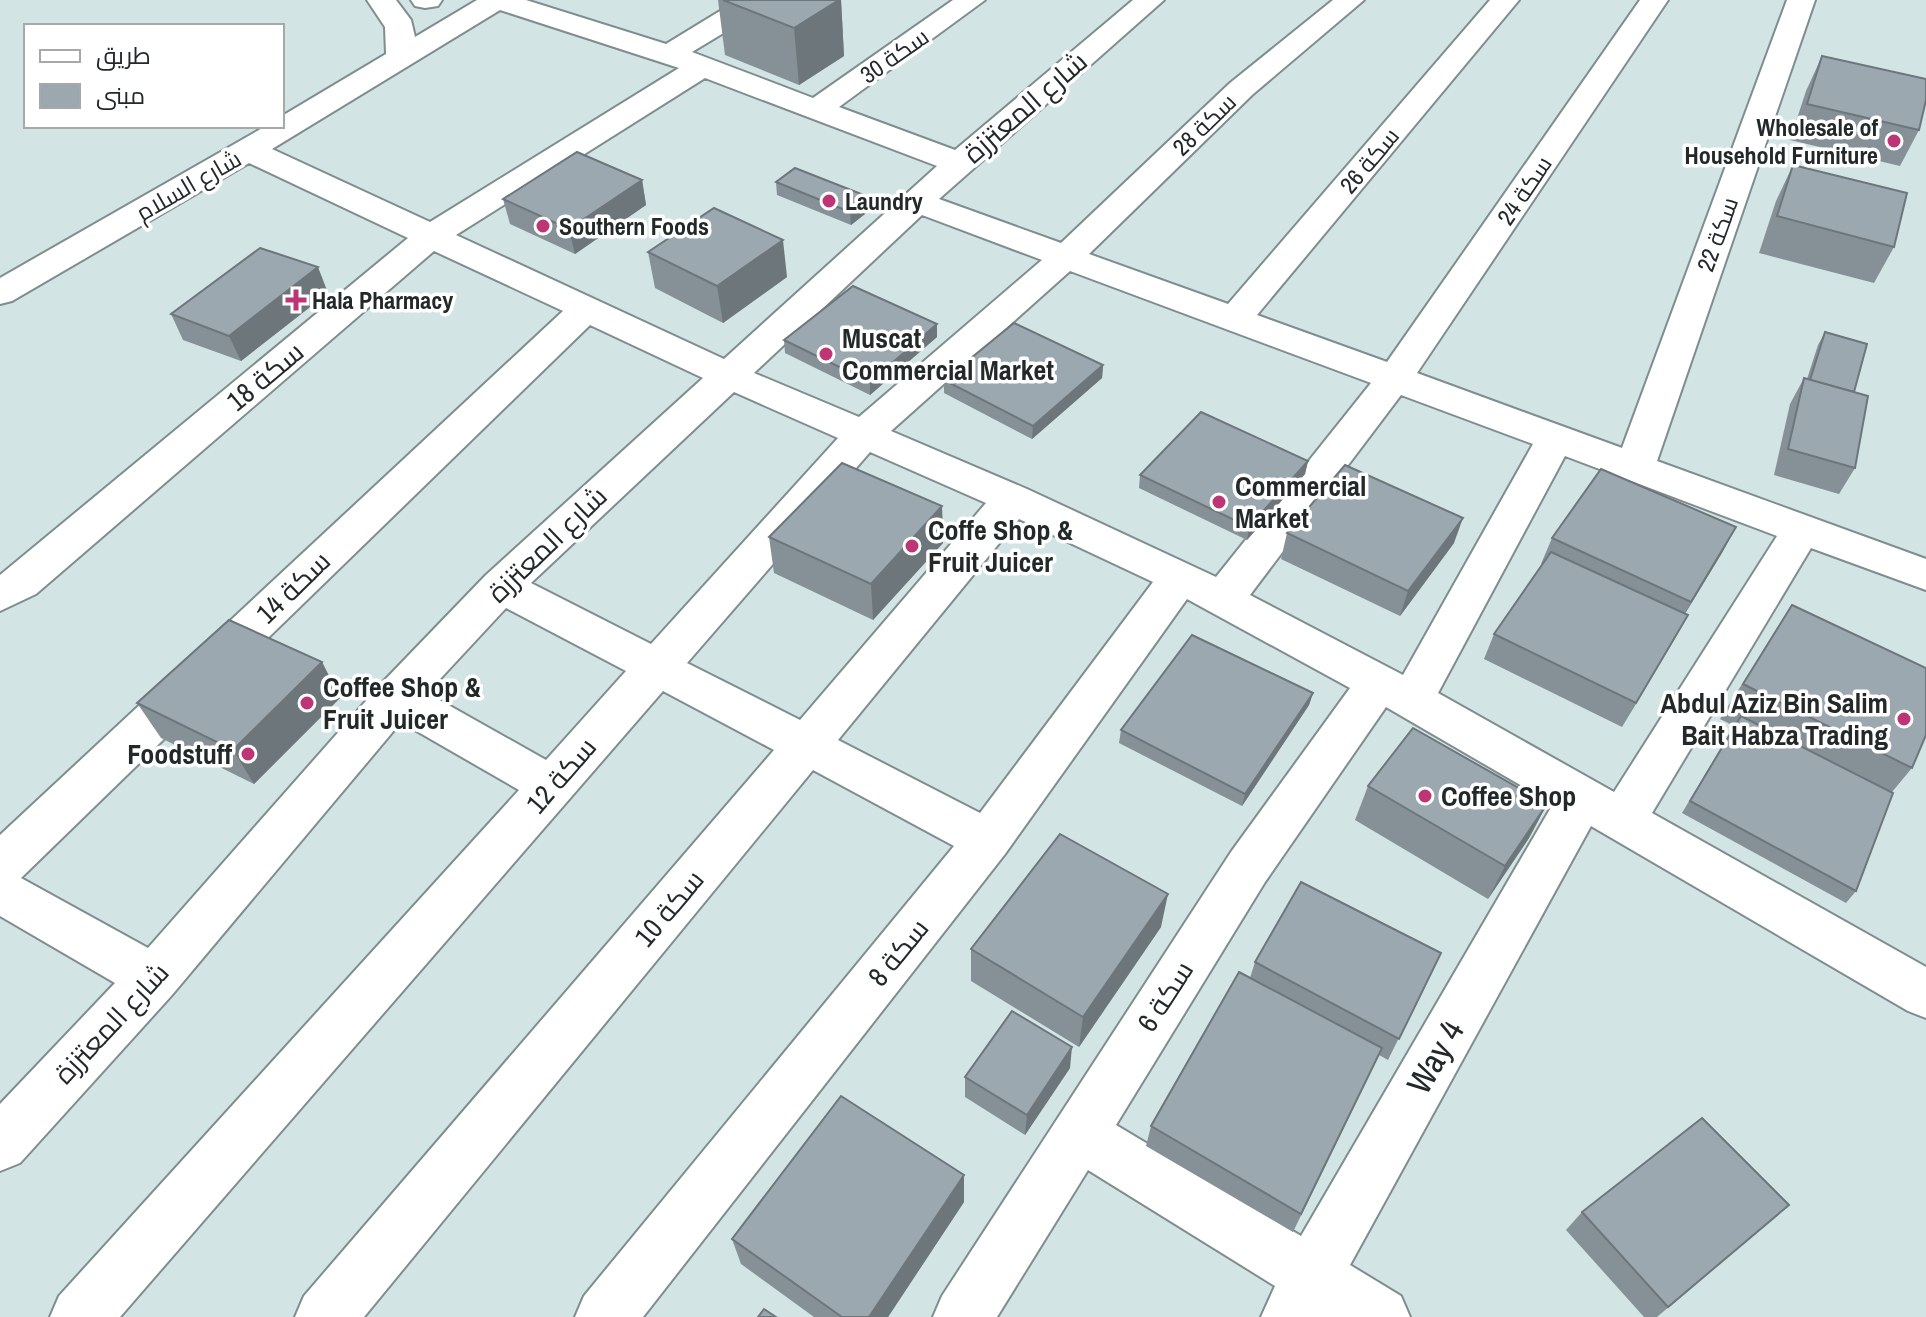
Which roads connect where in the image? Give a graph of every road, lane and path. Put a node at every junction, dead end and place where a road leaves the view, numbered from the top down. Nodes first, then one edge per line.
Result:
1 (381, 0) edge
2 (497, 0) edge
3 (758, 0) edge
4 (971, 0) edge
5 (1150, 0) edge
6 (1350, 0) edge
7 (1505, 0) edge
8 (1654, 0) edge
9 (1801, 0) edge
10 (669, 54) junction
11 (400, 59) junction
12 (701, 67) junction
13 (816, 110) junction
14 (248, 150) junction
15 (959, 163) junction
16 (919, 203) junction
17 (431, 236) junction
18 (1066, 257) junction
19 (0, 293) edge
20 (586, 309) junction
21 (1234, 320) junction
22 (727, 375) junction
23 (1394, 379) junction
24 (864, 434) junction
25 (1555, 439) junction
26 (1634, 469) junction
27 (1013, 499) junction
28 (1801, 531) junction
29 (1926, 575) edge
30 (501, 586) junction
31 (1201, 589) junction
32 (0, 595) edge
33 (655, 669) junction
34 (1395, 691) junction
35 (396, 697) junction
36 (805, 747) junction
37 (552, 786) junction
38 (1602, 810) junction
39 (988, 840) junction
40 (0, 866) edge
41 (0, 891) edge
42 (154, 978) junction
43 (1926, 994) edge
44 (1078, 1133) junction
45 (0, 1144) edge
46 (1301, 1296) edge
47 (80, 1317) edge
48 (325, 1317) edge
49 (605, 1317) edge
50 (963, 1317) edge
51 (1380, 1317) edge

1 - 11 street
2 - 10 street
2 - 11 street, شارع السلام
3 - 10 street
4 - 13 street, سكة 30
5 - 15 street, شارع المعتززة
6 - 18 street, سكة 28
7 - 21 street, سكة 26
8 - 23 street, سكة 24
9 - 26 street, سكة 22
10 - 12 street
11 - 14 street, شارع السلام
12 - 13 street
12 - 17 street, سكة 18
13 - 15 street
14 - 17 street
14 - 19 street, شارع السلام
15 - 16 street, شارع المعتززة
16 - 18 street
16 - 22 street, شارع المعتززة
17 - 20 street
17 - 32 street, سكة 18
18 - 21 street
18 - 24 street, سكة 12
20 - 22 street
20 - 40 street, سكة 14
21 - 23 street
22 - 24 street
22 - 30 street, شارع المعتززة
23 - 25 street
23 - 31 street, سكة 24
24 - 27 street
24 - 33 street, سكة 12
25 - 26 street
25 - 34 street, سكة 6
26 - 28 street
27 - 31 street
27 - 36 street, سكة 10
28 - 29 street
28 - 38 street, Way 4
30 - 33 street
30 - 35 street, شارع المعتززة
31 - 34 street
31 - 39 street, سكة 8
33 - 36 street
33 - 37 street, سكة 12
34 - 38 street
34 - 44 street, سكة 6
35 - 37 street
35 - 42 street, شارع المعتززة
36 - 39 street
36 - 48 street, سكة 10
37 - 47 street, سكة 12
38 - 43 street
38 - 46 street, Way 4
39 - 49 street, سكة 8
41 - 42 street
42 - 45 street, شارع المعتززة
44 - 46 street
44 - 50 street, سكة 6
46 - 51 street

